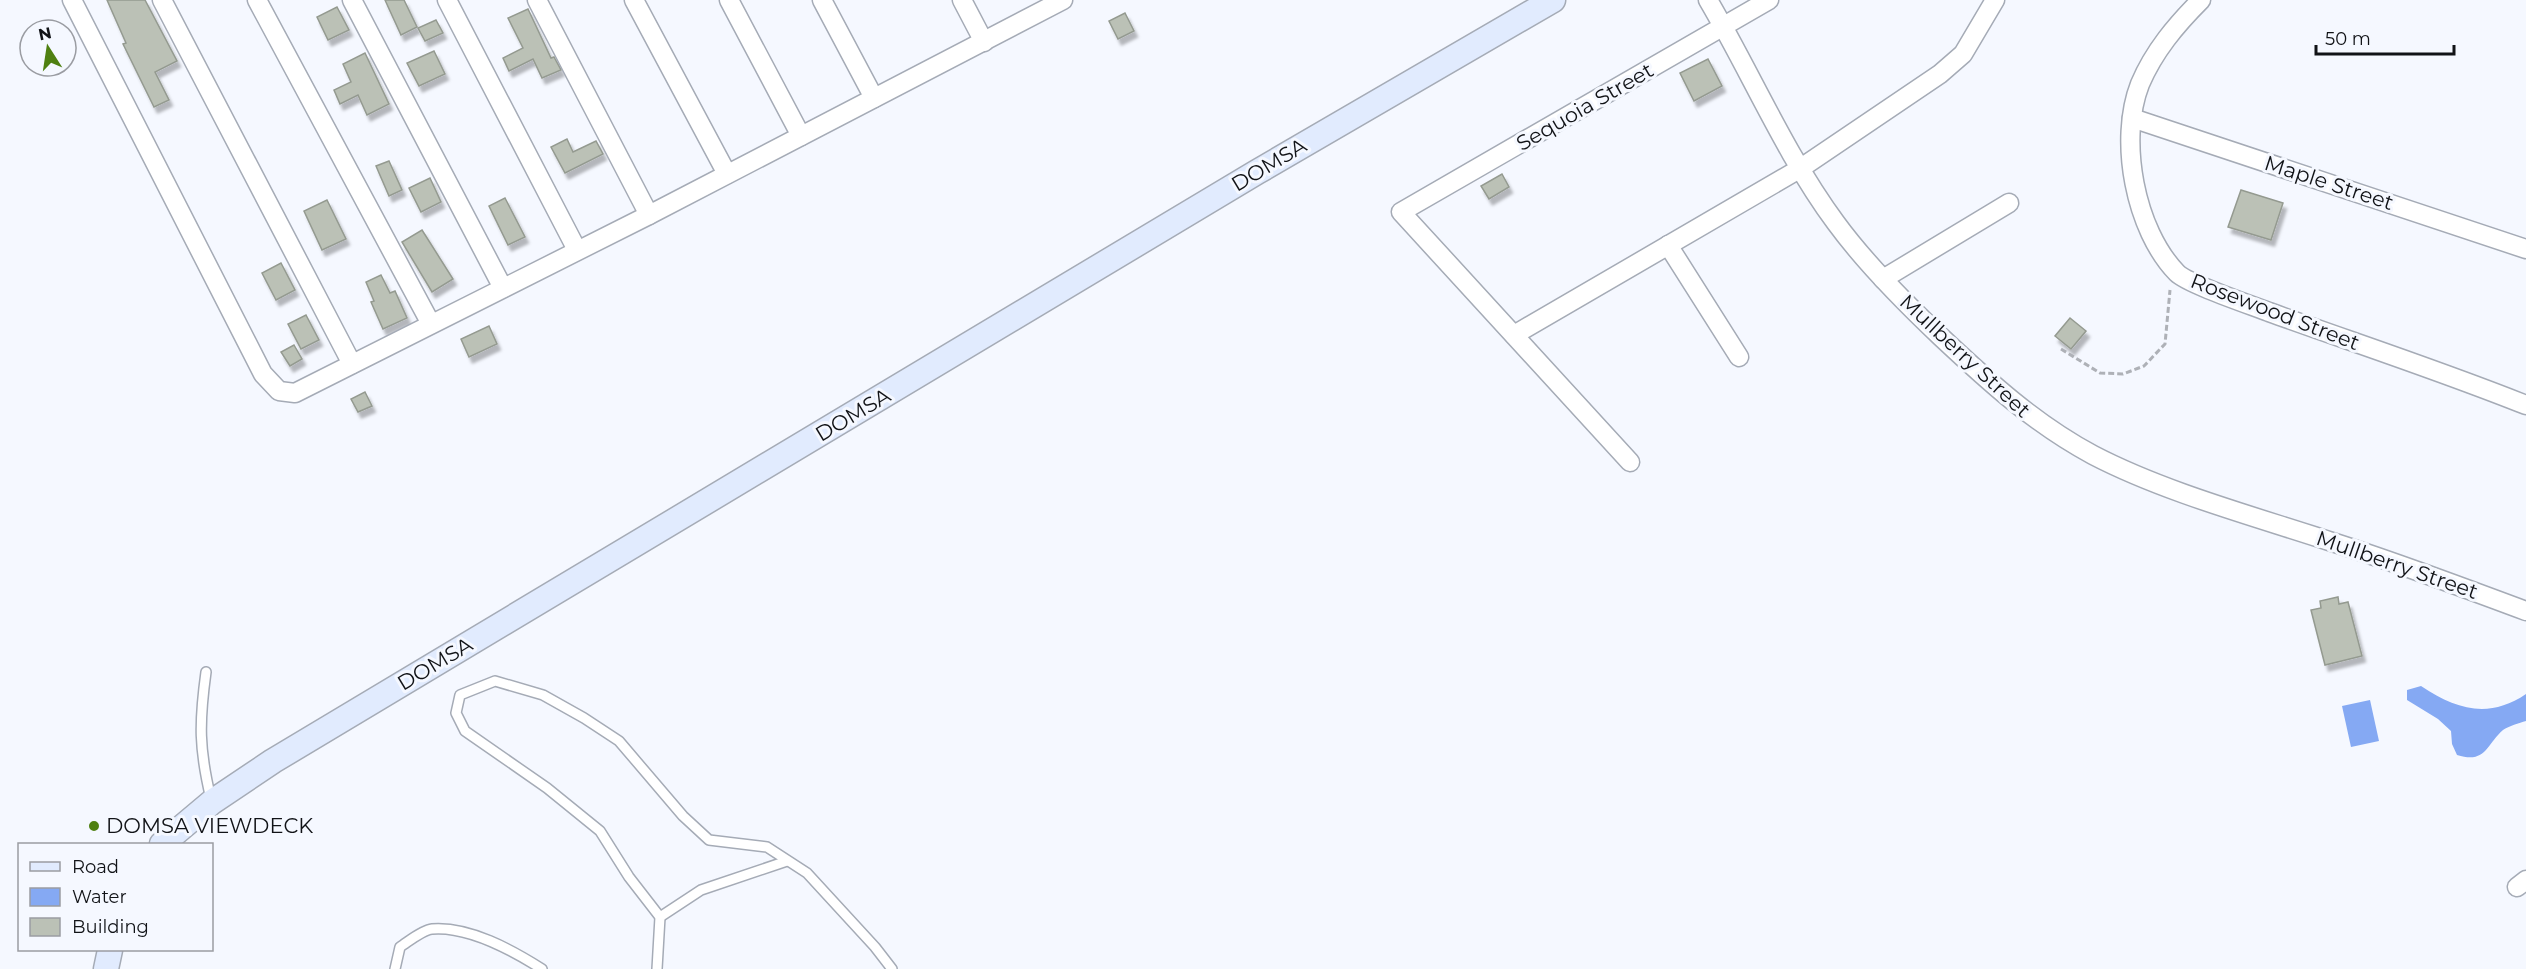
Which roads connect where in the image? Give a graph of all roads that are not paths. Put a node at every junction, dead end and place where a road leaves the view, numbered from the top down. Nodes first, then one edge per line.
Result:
1 (72, 0) edge
2 (162, 0) edge
3 (257, 0) edge
4 (352, 0) edge
5 (447, 0) edge
6 (537, 0) edge
7 (634, 0) edge
8 (729, 0) edge
9 (822, 0) edge
10 (962, 0) edge
11 (1064, 0) edge
12 (1553, 0) edge
13 (1708, 0) edge
14 (1769, 0) edge
15 (1995, 0) edge
16 (2201, 0) edge
17 (1724, 27) junction
18 (984, 42) junction
19 (874, 98) junction
20 (2132, 118) junction
21 (801, 136) junction
22 (1801, 168) junction
23 (727, 174) junction
24 (2009, 203) dead end
25 (649, 215) junction
26 (1668, 245) junction
27 (2526, 249) edge
28 (578, 250) junction
29 (1883, 279) junction
30 (503, 288) junction
31 (431, 324) junction
32 (1514, 335) junction
33 (1739, 357) dead end
34 (352, 364) junction
35 (2526, 405) edge
36 (1630, 462) dead end
37 (2526, 611) edge
38 (206, 672) dead end
39 (212, 802) junction
40 (163, 843) edge
41 (787, 861) junction
42 (660, 917) junction
43 (110, 951) edge
44 (106, 969) edge
45 (394, 969) edge
46 (542, 969) edge
47 (657, 969) edge
48 (892, 969) edge

1 - 34 street
2 - 34 street
3 - 31 street
4 - 30 street
5 - 28 street
6 - 25 street
7 - 23 street
8 - 21 street
9 - 19 street
10 - 18 street
11 - 18 street
12 - 39 main road, DOMSA
13 - 17 street, Mullberry Street
14 - 17 street, Sequoia Street
15 - 22 street
16 - 20 street, Rosewood Street
17 - 22 street, Mullberry Street
17 - 32 street, Sequoia Street
18 - 19 street
19 - 21 street
20 - 27 street, Maple Street
20 - 35 street, Rosewood Street
21 - 23 street
22 - 26 street
22 - 29 street, Mullberry Street
23 - 25 street
24 - 29 street
25 - 28 street
26 - 32 street
26 - 33 street
28 - 30 street
29 - 37 street, Mullberry Street
30 - 31 street
31 - 34 street
32 - 36 street
38 - 39 lane
39 - 40 main road, DOMSA
41 - 42 lane
41 - 42 lane
41 - 48 lane
42 - 47 lane
43 - 44 main road
45 - 46 lane

